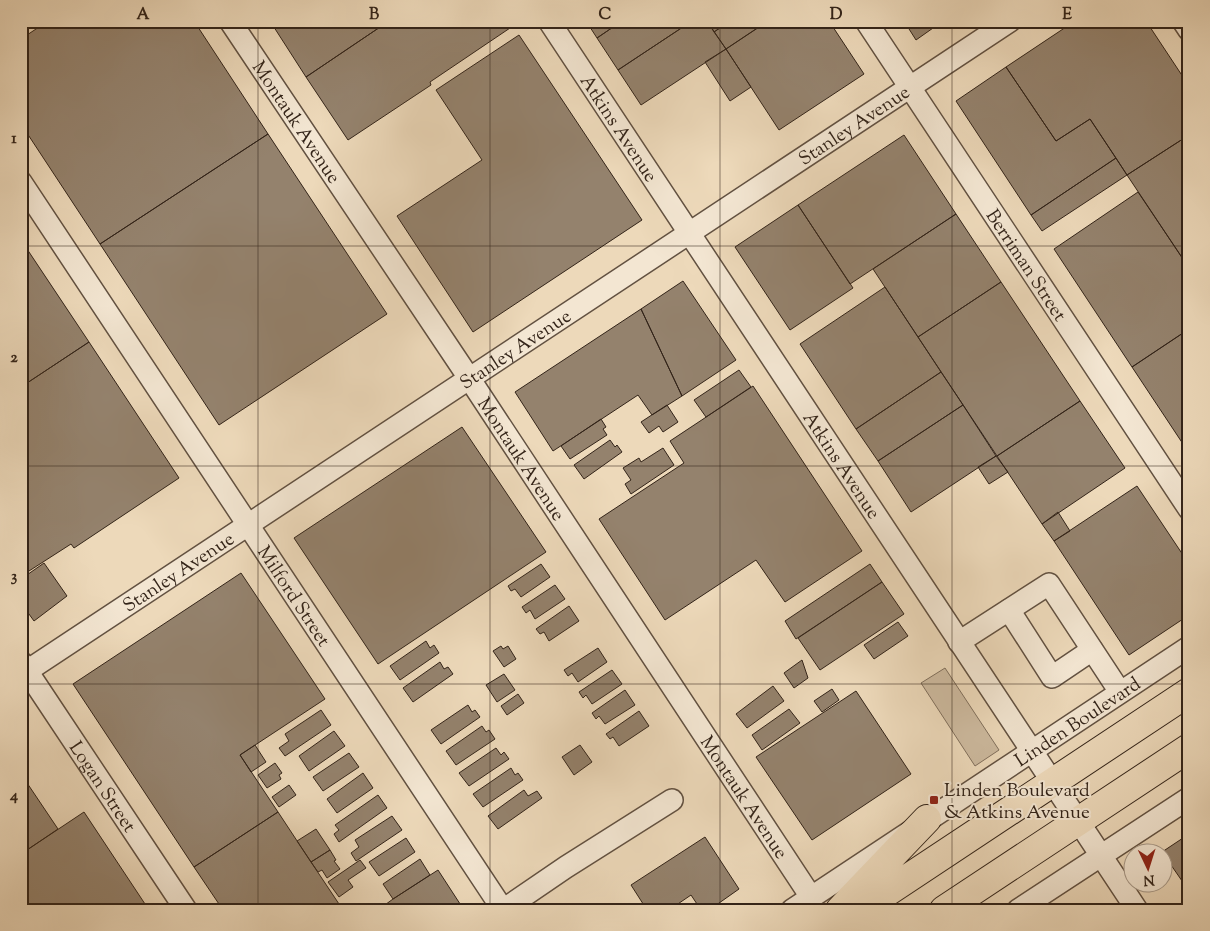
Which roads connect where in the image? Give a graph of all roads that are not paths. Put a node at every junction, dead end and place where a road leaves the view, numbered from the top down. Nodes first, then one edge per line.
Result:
1 (230, 21) edge
2 (549, 21) edge
3 (866, 21) edge
4 (1010, 21) edge
5 (1183, 21) edge
6 (1189, 30) edge
7 (910, 88) junction
8 (21, 182) edge
9 (689, 233) junction
10 (469, 378) junction
11 (1189, 509) edge
12 (248, 525) junction
13 (1009, 610) junction
14 (960, 642) junction
15 (1189, 647) edge
16 (1092, 650) junction
17 (23, 669) edge
18 (1120, 692) junction
19 (1189, 692) edge
20 (1189, 748) edge
21 (1031, 750) junction
22 (1053, 782) junction
23 (1189, 798) edge
24 (672, 800) dead end
25 (927, 819) junction
26 (1078, 821) junction
27 (1101, 856) junction
28 (811, 897) junction
29 (186, 910) edge
30 (503, 910) edge
31 (792, 910) edge
32 (840, 910) edge
33 (860, 910) edge
34 (944, 910) edge
35 (1018, 910) edge
36 (1137, 910) edge

1 - 10 street, Montauk Avenue
2 - 9 street, Atkins Avenue
3 - 7 street, Berriman Street
4 - 7 street, Stanley Avenue
5 - 6 street
7 - 9 street, Stanley Avenue
7 - 11 street, Berriman Street
8 - 12 street, Milford Street
9 - 10 street, Stanley Avenue
9 - 14 street, Atkins Avenue
10 - 12 street, Stanley Avenue
10 - 28 street, Montauk Avenue
12 - 17 street, Stanley Avenue
12 - 30 street, Milford Street
13 - 14 street
13 - 16 street
13 - 16 street
14 - 21 street, Atkins Avenue
15 - 18 street, Linden Boulevard
16 - 18 street
17 - 29 street, Logan Street
18 - 21 street, Linden Boulevard
19 - 22 highway, Linden Boulevard
20 - 26 highway
21 - 22 street, Atkins Avenue
21 - 25 street, Linden Boulevard
22 - 26 street, Atkins Avenue
22 - 33 highway, Linden Boulevard
23 - 27 street
24 - 30 street
25 - 28 street, Linden Boulevard
25 - 32 highway
26 - 27 street, Atkins Avenue
26 - 34 highway
27 - 35 street
27 - 36 street, Atkins Avenue
28 - 31 street, Linden Boulevard

